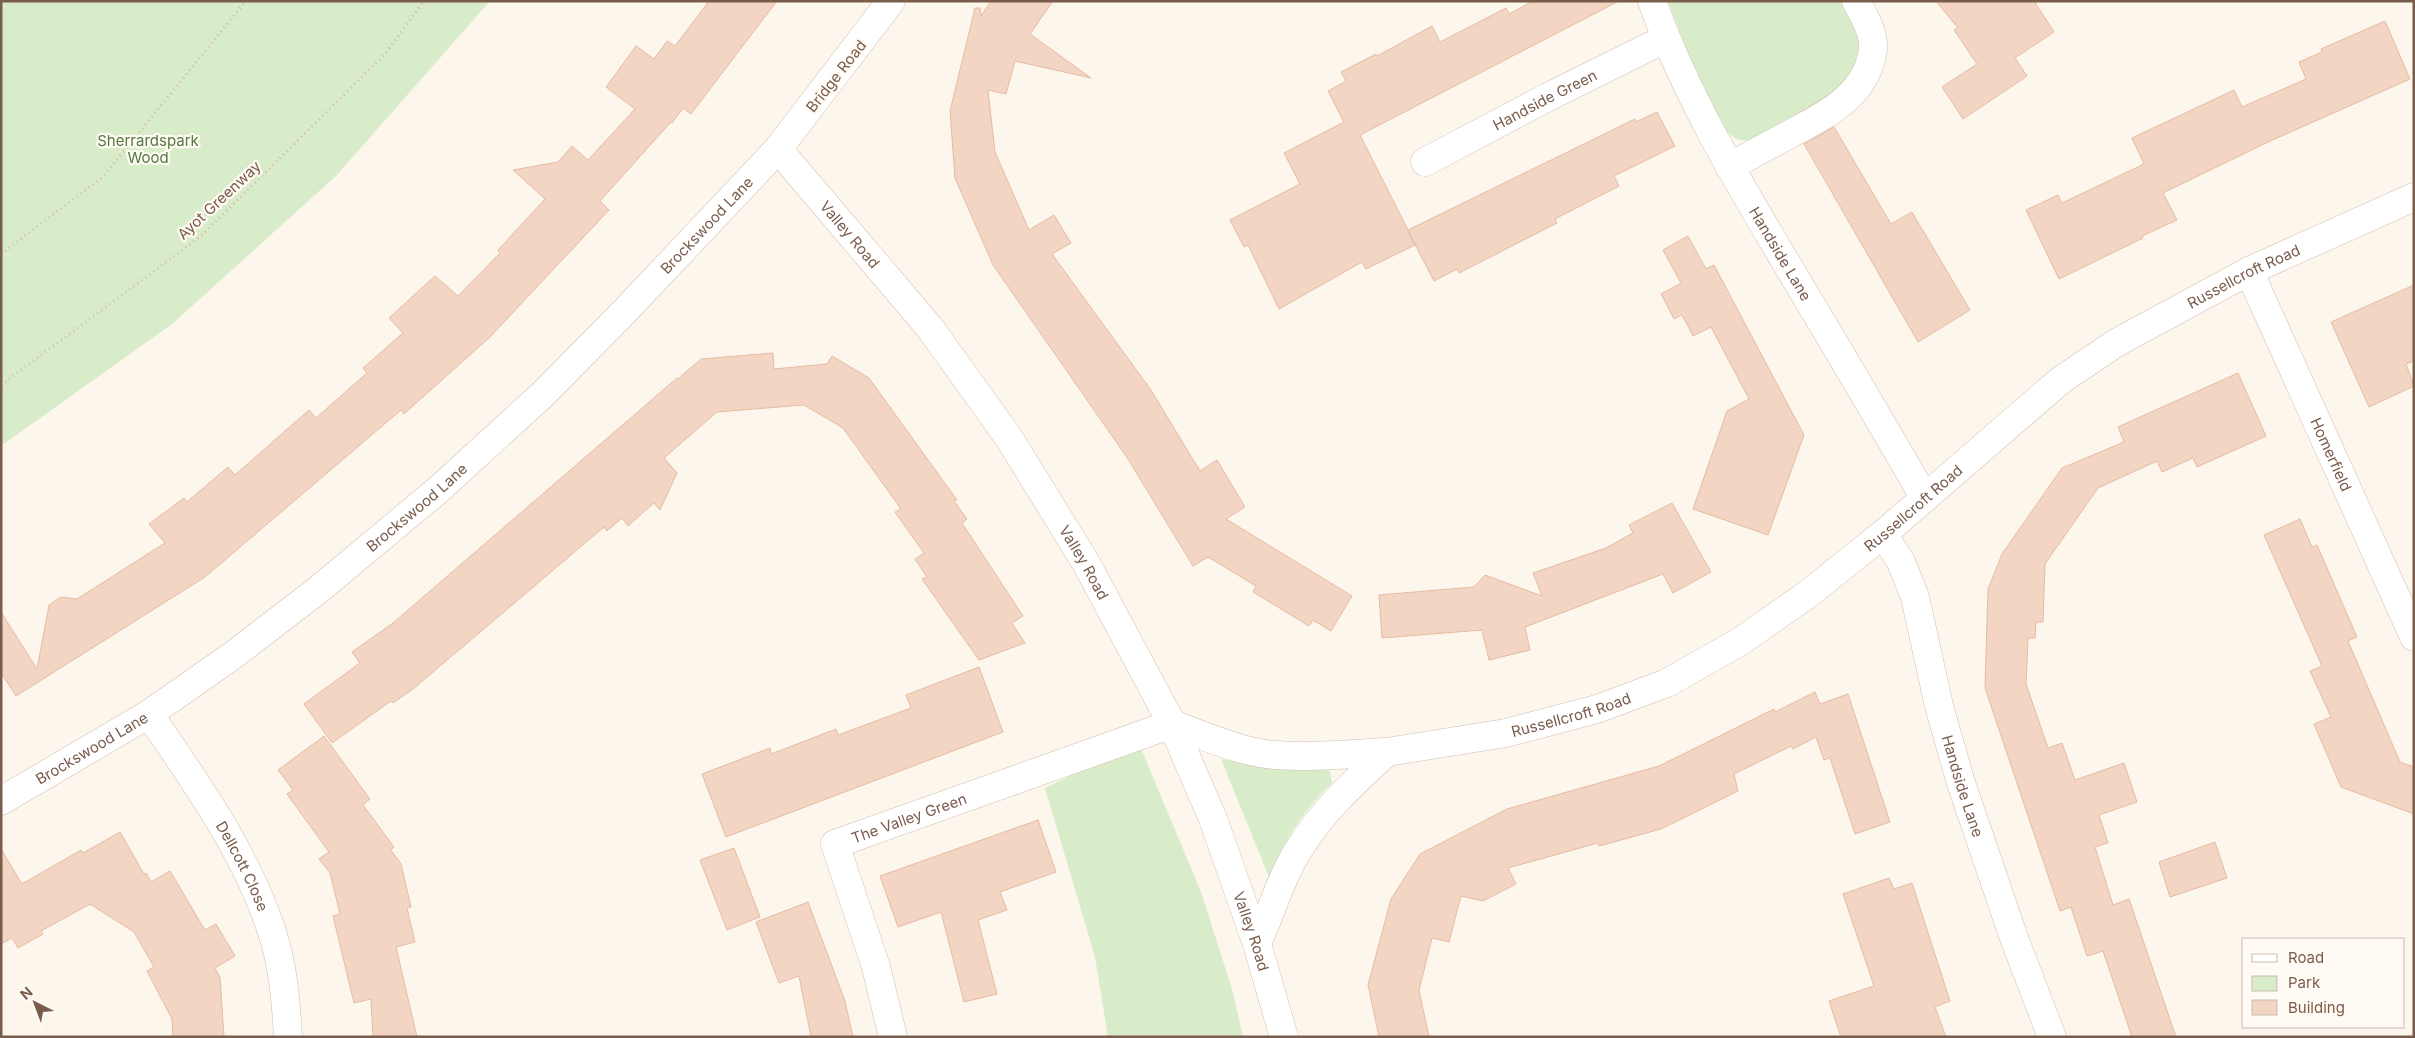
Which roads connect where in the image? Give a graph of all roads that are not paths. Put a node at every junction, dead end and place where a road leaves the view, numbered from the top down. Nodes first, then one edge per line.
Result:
1 (891, 1) edge
2 (1652, 1) edge
3 (1856, 1) edge
4 (1665, 39) junction
5 (778, 149) junction
6 (1425, 162) dead end
7 (1729, 167) junction
8 (2414, 197) edge
9 (2249, 271) junction
10 (1924, 497) junction
11 (1884, 534) junction
12 (2414, 637) edge
13 (149, 714) junction
14 (1172, 724) junction
15 (1387, 752) junction
16 (1, 801) edge
17 (1257, 944) junction
18 (288, 1037) edge
19 (893, 1037) edge
20 (1284, 1037) edge
21 (2052, 1037) edge

1 - 5 street, Bridge Road
2 - 4 street, Handside Lane
3 - 7 street
4 - 6 street, Handside Green
4 - 7 street, Handside Lane
5 - 13 street, Brockswood Lane
5 - 14 street, Valley Road
7 - 10 street, Handside Lane
8 - 9 street, Russellcroft Road
9 - 10 street, Russellcroft Road
9 - 12 street, Homerfield
10 - 11 street, Russellcroft Road
11 - 15 street, Russellcroft Road
11 - 21 street, Handside Lane
13 - 16 street, Brockswood Lane
13 - 18 street, Dellcott Close
14 - 15 street, Russellcroft Road
14 - 17 street, Valley Road
14 - 19 street, The Valley Green
15 - 17 street
17 - 20 street, Valley Road

